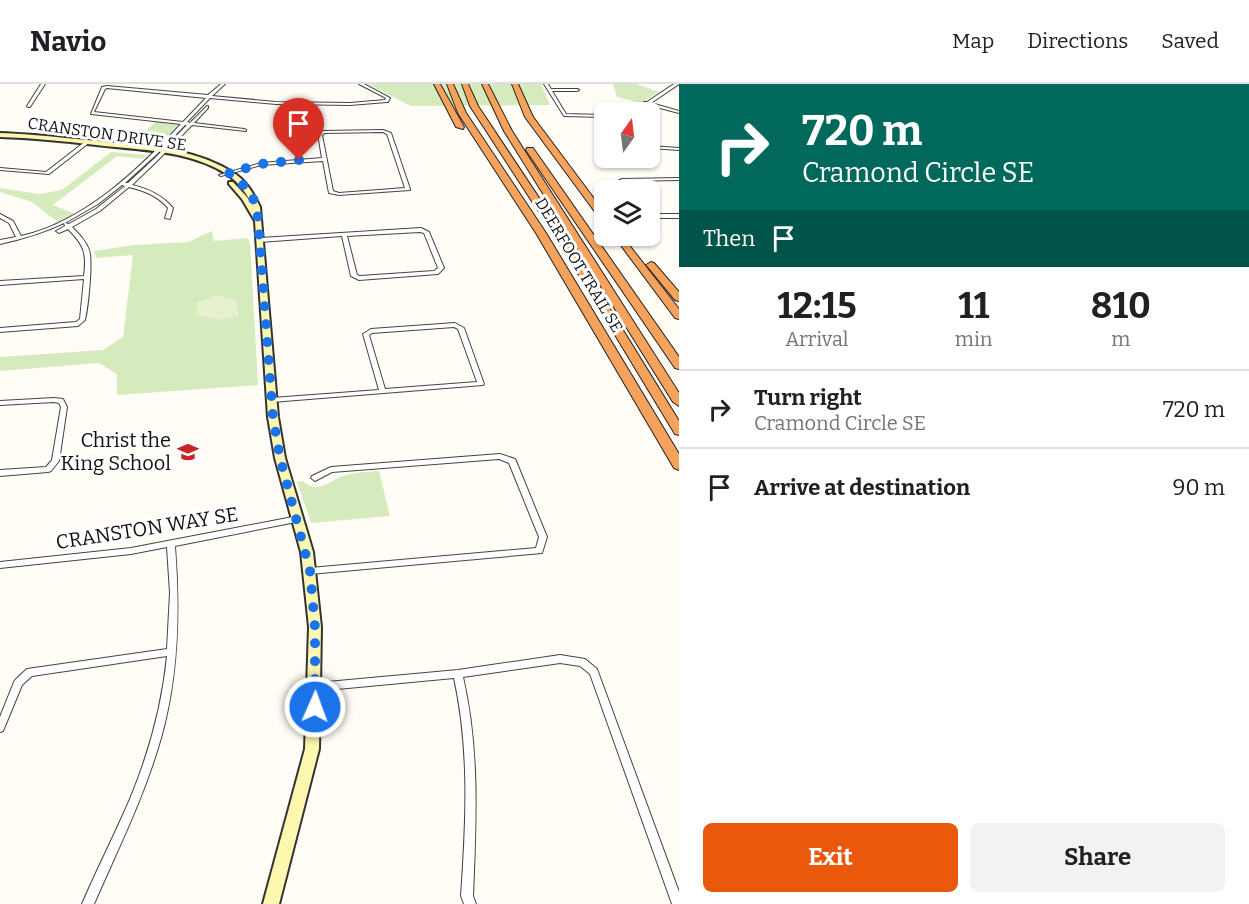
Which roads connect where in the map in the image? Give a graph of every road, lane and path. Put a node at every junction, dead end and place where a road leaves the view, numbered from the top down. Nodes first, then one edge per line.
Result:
1 (43, 84) edge
2 (159, 84) edge
3 (225, 84) edge
4 (361, 84) edge
5 (437, 84) edge
6 (450, 84) edge
7 (465, 84) edge
8 (485, 84) edge
9 (515, 84) edge
10 (546, 84) edge
11 (677, 84) edge
12 (549, 90) junction
13 (577, 90) dead end
14 (151, 91) junction
15 (210, 97) junction
16 (217, 98) junction
17 (647, 102) edge
18 (660, 105) edge
19 (29, 106) dead end
20 (679, 110) edge
21 (594, 116) edge
22 (186, 122) junction
23 (193, 123) junction
24 (244, 130) dead end
25 (508, 131) junction
26 (0, 136) edge
27 (86, 144) junction
28 (660, 148) edge
29 (679, 149) edge
30 (160, 153) junction
31 (325, 159) junction
32 (0, 170) edge
33 (225, 174) junction
34 (679, 179) edge
35 (621, 180) edge
36 (119, 183) junction
37 (126, 185) junction
38 (582, 187) junction
39 (519, 198) junction
40 (594, 200) edge
41 (594, 204) edge
42 (0, 216) edge
43 (660, 216) edge
44 (679, 216) edge
45 (168, 218) dead end
46 (67, 225) junction
47 (344, 234) junction
48 (19, 238) junction
49 (260, 240) junction
50 (0, 242) edge
51 (626, 246) edge
52 (635, 246) edge
53 (87, 277) junction
54 (0, 283) edge
55 (679, 298) edge
56 (679, 316) edge
57 (0, 330) edge
58 (679, 365) edge
59 (382, 390) junction
60 (272, 400) junction
61 (679, 402) edge
62 (0, 403) edge
63 (679, 431) edge
64 (679, 465) edge
65 (0, 473) edge
66 (315, 478) dead end
67 (298, 519) junction
68 (171, 545) junction
69 (0, 565) edge
70 (310, 571) junction
71 (171, 652) junction
72 (458, 674) junction
73 (316, 687) junction
74 (0, 728) edge
75 (88, 904) edge
76 (271, 904) edge
77 (470, 904) edge
78 (678, 904) edge

1 - 19 street
2 - 14 street
3 - 15 street
3 - 16 street
4 - 16 street
5 - 39 highway
6 - 39 highway, DEERFOOT TRAIL SE
7 - 63 highway
8 - 25 highway, DEERFOOT TRAIL SE
9 - 38 highway
10 - 12 street
11 - 17 street
12 - 13 street
12 - 21 street
14 - 15 street
14 - 22 street
15 - 16 street
15 - 22 street
16 - 23 street
18 - 20 street
22 - 23 street
22 - 30 street
23 - 24 street
23 - 30 street
25 - 58 highway
25 - 61 highway, DEERFOOT TRAIL SE
26 - 27 street, CRANSTON DRIVE SE
27 - 30 street, CRANSTON DRIVE SE
27 - 32 street
28 - 29 street
30 - 33 street, CRANSTON DRIVE SE
30 - 36 street
30 - 37 street
31 - 31 street
31 - 33 street
33 - 49 street, CRANSTON DRIVE SE
34 - 35 street
36 - 37 street
36 - 46 street
37 - 45 street
37 - 46 street
38 - 40 highway
38 - 41 highway
39 - 64 highway, DEERFOOT TRAIL SE
42 - 48 street
43 - 44 street
46 - 48 street
46 - 53 street
47 - 47 street
47 - 49 street
48 - 50 street
49 - 60 street, CRANSTON DRIVE SE
51 - 56 highway
52 - 55 highway
53 - 54 street
53 - 57 street
59 - 59 street
59 - 60 street
60 - 67 street, CRANSTON DRIVE SE
62 - 65 street
66 - 70 street
67 - 68 street, CRANSTON WAY SE
67 - 70 street, CRANSTON DRIVE SE
68 - 69 street, CRANSTON WAY SE
68 - 71 street
70 - 73 street, CRANSTON DRIVE SE
71 - 74 street
71 - 75 street
72 - 73 street
72 - 77 street
72 - 78 street
73 - 76 street, CRANSTON DRIVE SE

